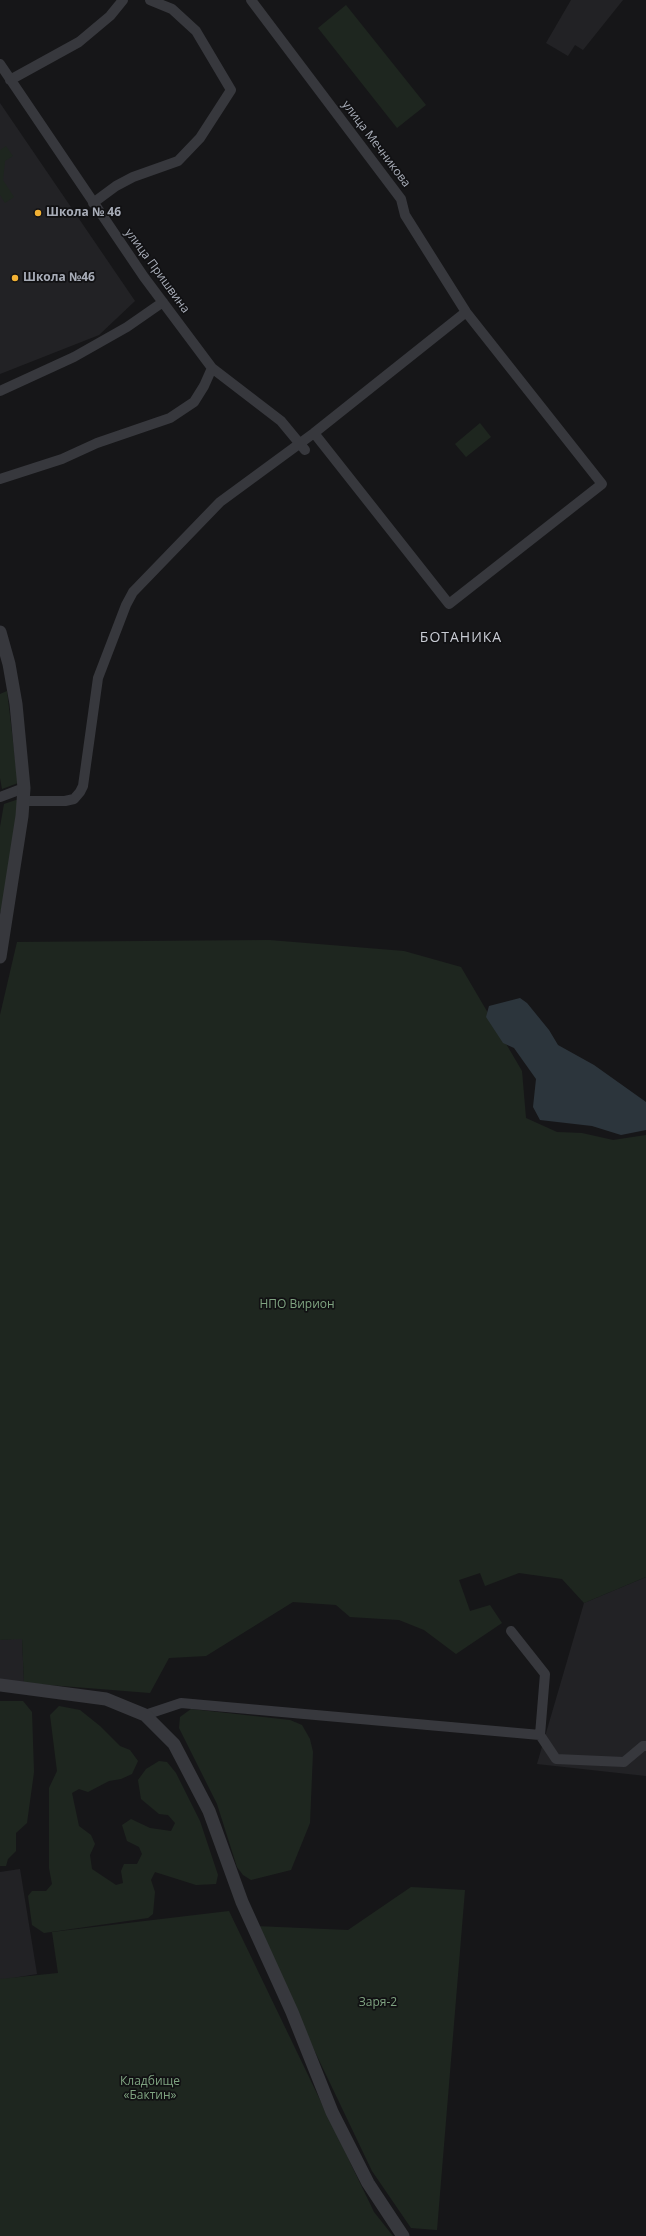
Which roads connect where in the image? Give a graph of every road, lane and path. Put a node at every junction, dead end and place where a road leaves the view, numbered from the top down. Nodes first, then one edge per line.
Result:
1 (123, 0) edge
2 (150, 0) edge
3 (252, 0) edge
4 (0, 64) edge
5 (10, 80) junction
6 (93, 203) junction
7 (163, 302) junction
8 (466, 312) junction
9 (212, 368) junction
10 (0, 391) edge
11 (314, 433) junction
12 (302, 446) junction
13 (0, 480) edge
14 (0, 632) edge
15 (23, 795) junction
16 (0, 797) edge
17 (0, 957) edge
18 (511, 1631) dead end
19 (0, 1685) edge
20 (146, 1715) junction
21 (540, 1735) junction
22 (646, 1746) edge
23 (403, 2236) edge

1 - 5 street
2 - 6 street
3 - 8 street, улица Мечникова
4 - 5 street, улица Пришвина
5 - 6 street, улица Пришвина
6 - 7 street, улица Пришвина
7 - 9 street, улица Пришвина
7 - 10 street
8 - 11 street
8 - 11 street, улица Мечникова
9 - 12 street, улица Пришвина
9 - 13 street
11 - 12 street
12 - 15 street
14 - 15 street
15 - 16 street
15 - 17 street
18 - 21 street
19 - 20 street
20 - 21 street
20 - 23 street
21 - 22 street

